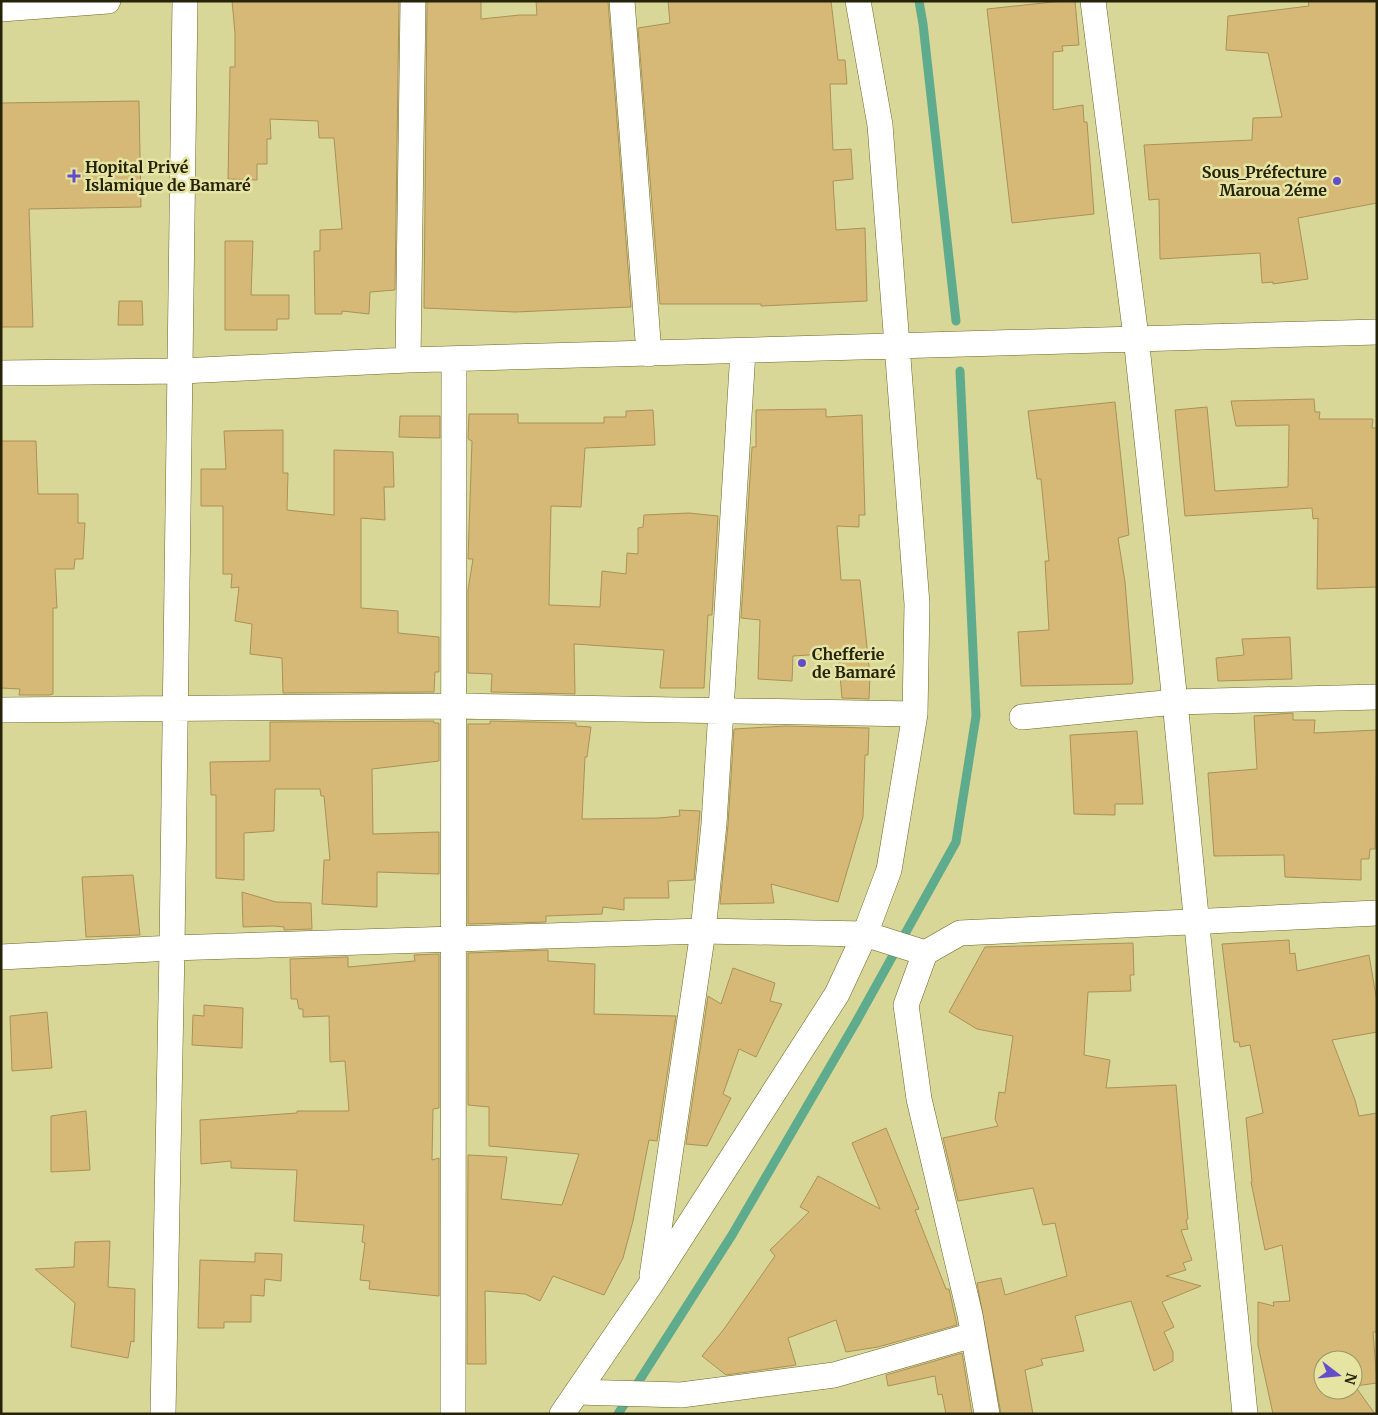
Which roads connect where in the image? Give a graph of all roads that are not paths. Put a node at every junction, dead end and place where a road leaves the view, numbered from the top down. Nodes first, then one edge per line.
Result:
1 (108, 1) edge
2 (185, 1) edge
3 (413, 1) edge
4 (622, 1) edge
5 (858, 1) edge
6 (1093, 1) edge
7 (1, 9) edge
8 (1377, 332) edge
9 (1136, 337) junction
10 (897, 345) junction
11 (743, 351) junction
12 (649, 354) junction
13 (454, 359) junction
14 (408, 360) junction
15 (181, 370) junction
16 (1, 373) edge
17 (1377, 697) edge
18 (1176, 702) junction
19 (452, 706) junction
20 (176, 708) junction
21 (1, 710) edge
22 (720, 712) junction
23 (915, 714) junction
24 (1022, 717) dead end
25 (1377, 913) edge
26 (1195, 920) junction
27 (702, 930) junction
28 (865, 934) junction
29 (453, 937) junction
30 (172, 948) junction
31 (925, 953) junction
32 (1, 957) edge
33 (651, 1284) junction
34 (973, 1335) junction
35 (577, 1392) junction
36 (163, 1414) edge
37 (453, 1414) edge
38 (562, 1414) edge
39 (987, 1414) edge
40 (1245, 1414) edge

1 - 7 street
2 - 15 street
3 - 14 street
4 - 12 street
5 - 10 street
6 - 9 street
8 - 9 street
9 - 10 street
9 - 18 street
10 - 11 street
10 - 23 street
11 - 12 street
11 - 22 street
12 - 13 street
13 - 14 street
13 - 19 street
14 - 15 street
15 - 16 street
15 - 20 street
17 - 18 street
18 - 24 street
18 - 26 street
19 - 20 street
19 - 22 street
19 - 29 street
20 - 21 street
20 - 30 street
22 - 23 street
22 - 27 street
23 - 28 street
25 - 26 street
26 - 31 street
26 - 40 street
27 - 28 street
27 - 29 street
27 - 33 street
28 - 31 street
28 - 33 street
29 - 30 street
29 - 37 street
30 - 32 street
30 - 36 street
31 - 34 street
33 - 35 street
34 - 35 street
34 - 39 street
35 - 38 street

